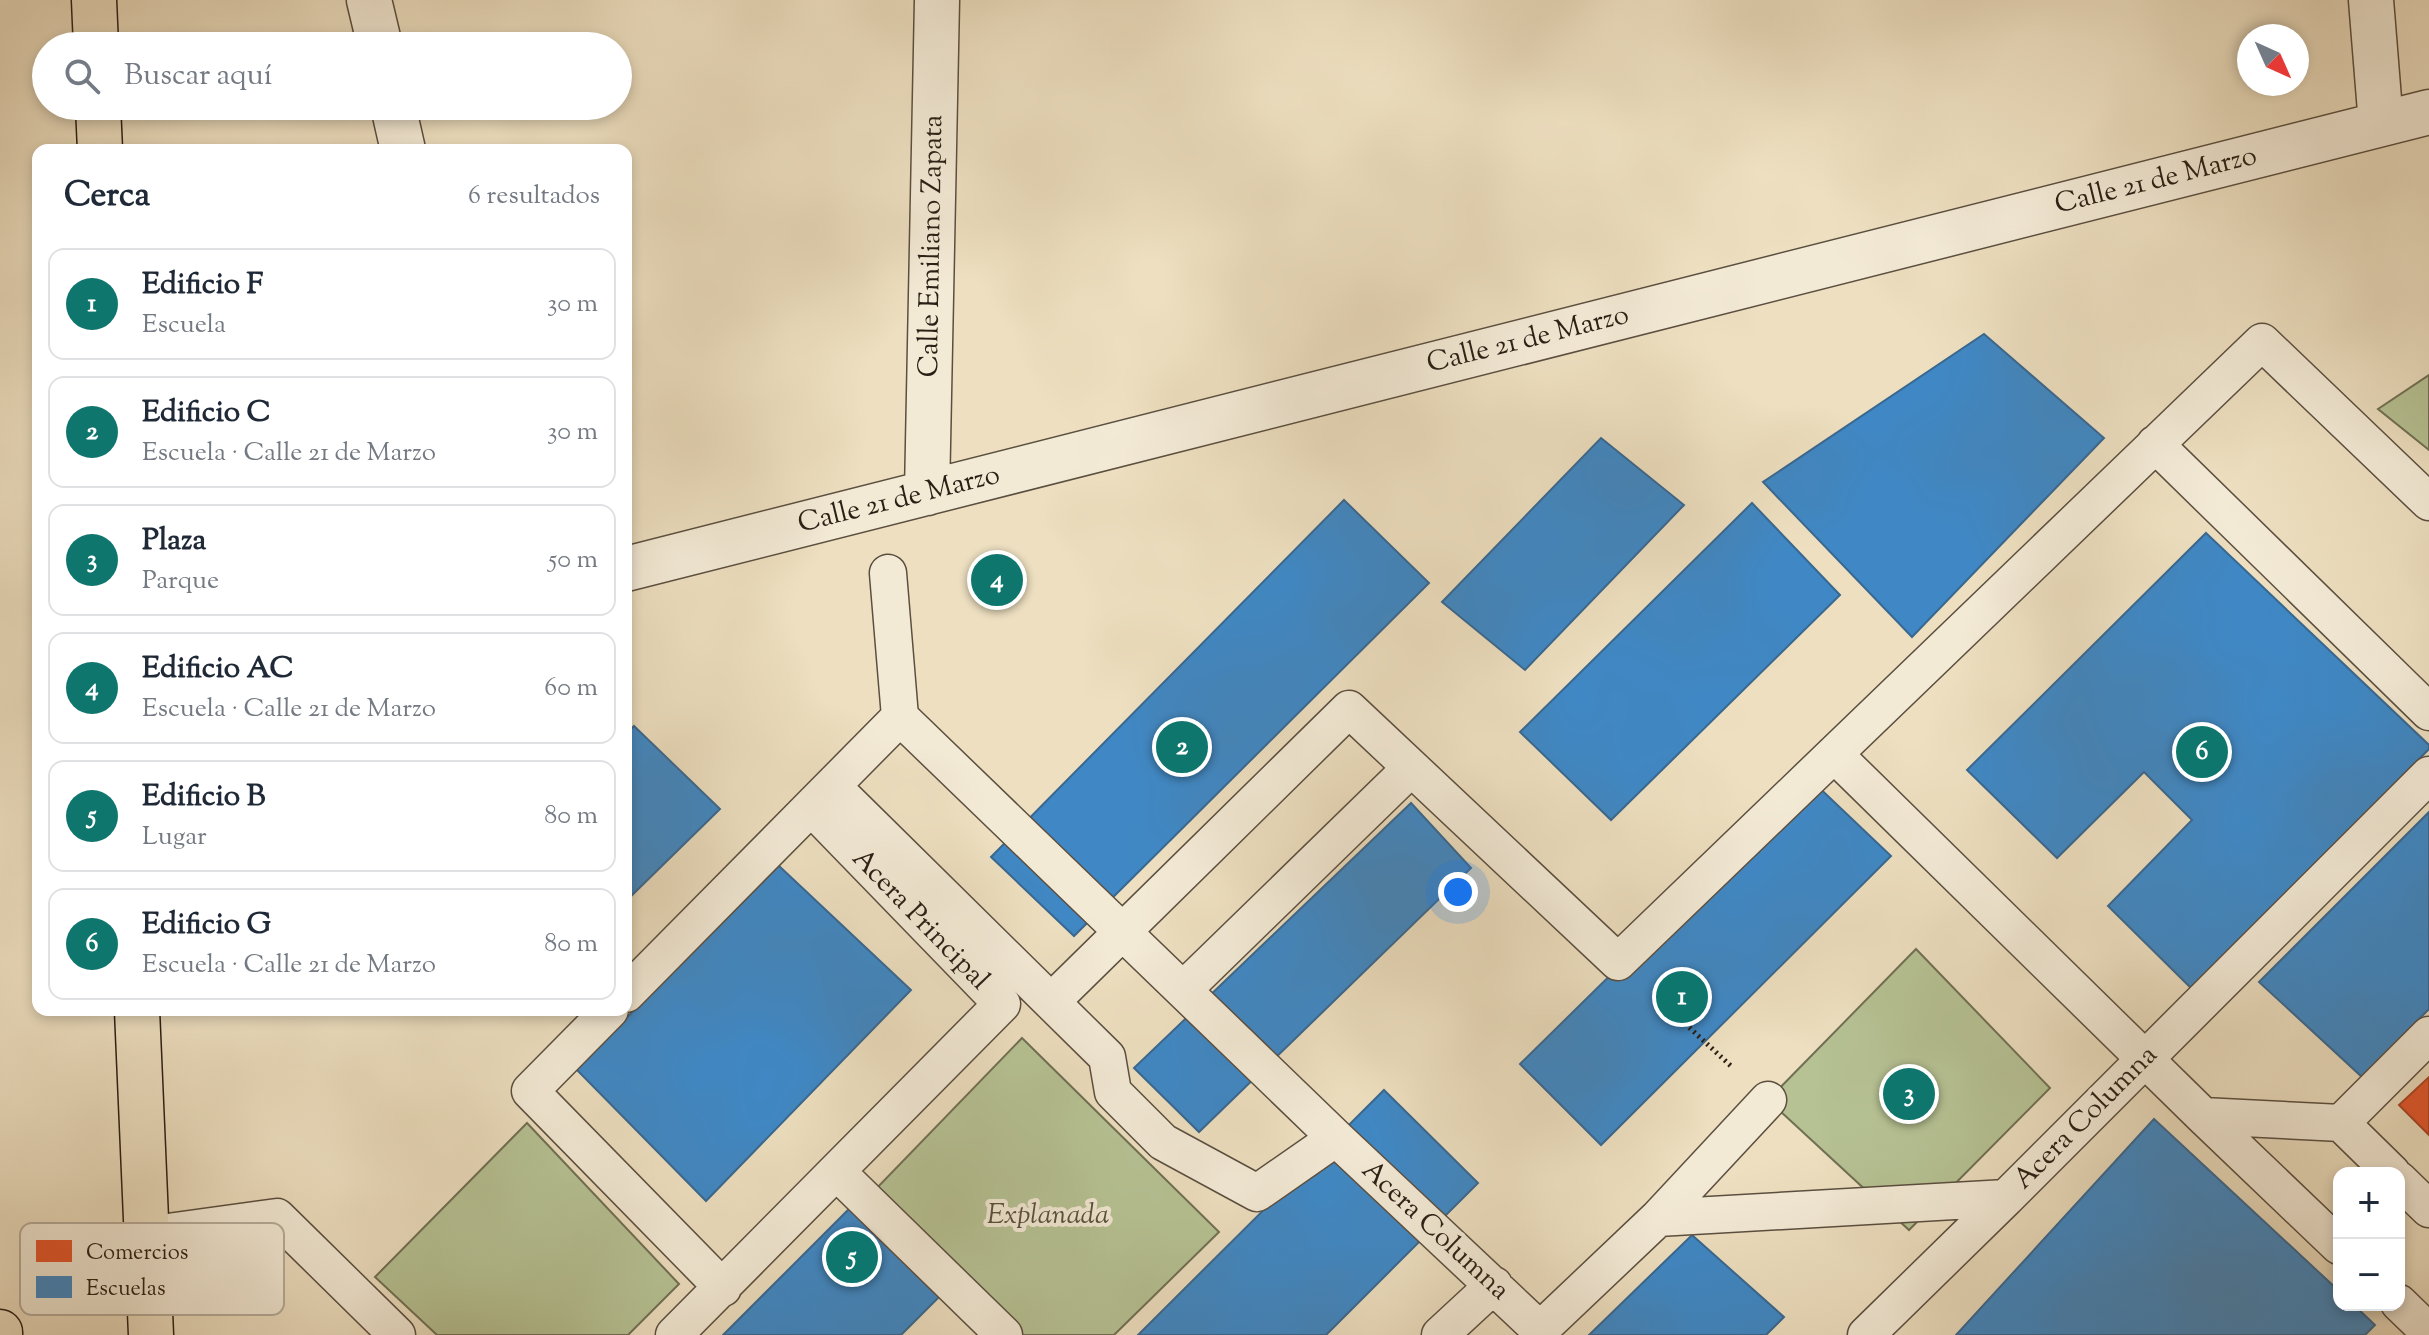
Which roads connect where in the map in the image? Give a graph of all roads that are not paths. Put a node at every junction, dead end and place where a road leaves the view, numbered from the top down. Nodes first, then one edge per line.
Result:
1 (369, 0) edge
2 (937, 0) edge
3 (2371, 0) edge
4 (98, 1) edge
5 (97, 32) edge
6 (377, 32) edge
7 (2429, 112) edge
8 (99, 120) edge
9 (396, 120) edge
10 (2381, 124) junction
11 (100, 144) edge
12 (402, 144) edge
13 (2155, 444) junction
14 (927, 493) junction
15 (2429, 502) edge
16 (632, 567) edge
17 (888, 573) dead end
18 (2429, 712) edge
19 (900, 717) junction
20 (1834, 754) junction
21 (1411, 768) junction
22 (2429, 775) edge
23 (822, 796) junction
24 (1123, 931) junction
25 (632, 988) edge
26 (1183, 990) junction
27 (1052, 1001) junction
28 (137, 1016) edge
29 (604, 1016) edge
30 (2429, 1035) edge
31 (2145, 1059) junction
32 (1768, 1100) road end
33 (2203, 1116) junction
34 (2341, 1123) junction
35 (1336, 1138) junction
36 (2386, 1167) edge
37 (837, 1172) junction
38 (2405, 1186) edge
39 (2006, 1198) junction
40 (2429, 1209) edge
41 (1658, 1218) junction
42 (146, 1223) edge
43 (233, 1223) edge
44 (283, 1223) edge
45 (284, 1224) edge
46 (2333, 1240) edge
47 (1494, 1285) junction
48 (723, 1288) junction
49 (2405, 1309) edge
50 (150, 1315) edge
51 (2429, 1332) edge
52 (151, 1335) edge
53 (397, 1335) edge
54 (674, 1335) edge
55 (1004, 1335) edge
56 (1440, 1335) edge
57 (1866, 1335) edge

1 - 6 street
2 - 14 street, Calle Emiliano Zapata
3 - 10 street
4 - 5 main road
7 - 10 street, Calle 21 de Marzo
8 - 11 main road
9 - 12 street
10 - 14 street, Calle 21 de Marzo
13 - 15 lane
13 - 18 lane
13 - 20 lane
14 - 16 street, Calle 21 de Marzo
17 - 19 lane
19 - 23 lane
19 - 24 lane, Acera Columna
20 - 21 lane
20 - 31 lane
21 - 24 lane
21 - 26 lane
22 - 31 lane, Acera Columna
23 - 25 lane
23 - 27 lane
23 - 37 lane, Acera Principal
24 - 26 lane, Acera Columna
24 - 27 lane
26 - 35 lane, Acera Columna
27 - 35 lane
28 - 42 main road
29 - 48 lane
30 - 34 lane
31 - 33 lane
31 - 39 lane, Acera Columna
32 - 41 lane
33 - 34 lane
33 - 46 lane
34 - 36 lane
35 - 47 lane, Acera Columna
37 - 48 lane, Acera Principal
37 - 55 lane
38 - 40 lane
39 - 41 lane, Acera Columna
39 - 57 lane
41 - 47 lane, Acera Columna
43 - 44 lane
45 - 53 lane
47 - 56 lane
48 - 54 lane, Acera Principal
49 - 51 lane
50 - 52 main road

